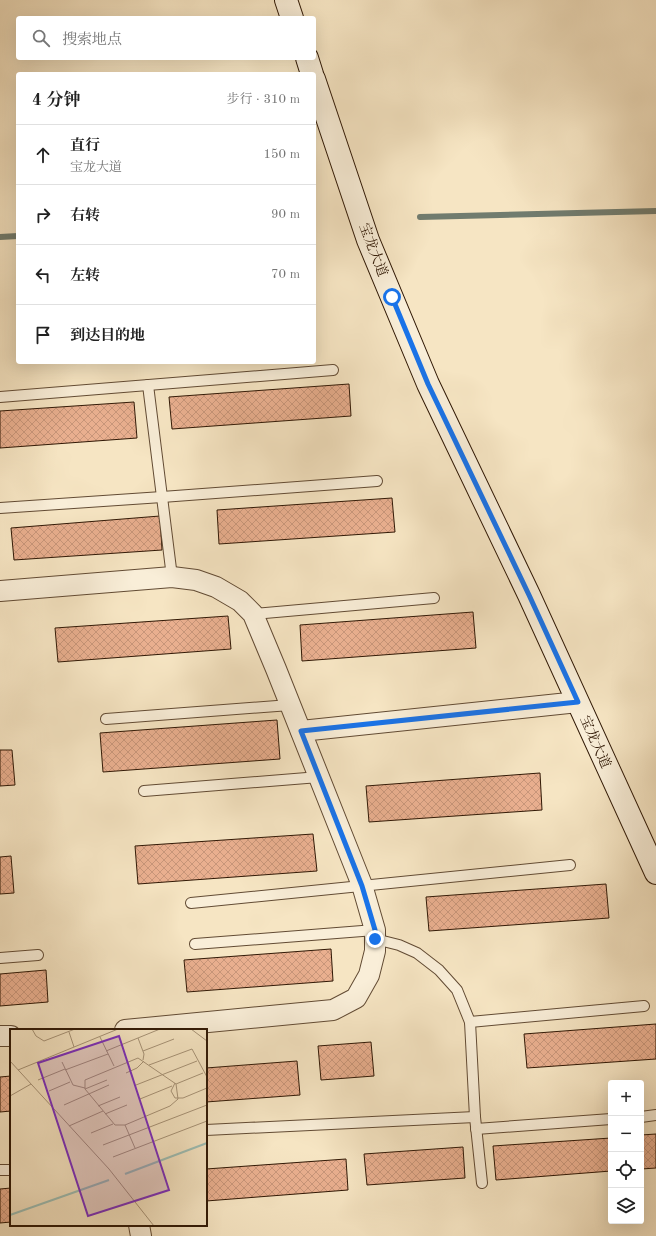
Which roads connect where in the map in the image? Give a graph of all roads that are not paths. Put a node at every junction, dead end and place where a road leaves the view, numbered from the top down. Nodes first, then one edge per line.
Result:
1 (286, 0) edge
2 (291, 16) edge
3 (308, 60) edge
4 (311, 72) edge
5 (316, 84) edge
6 (333, 370) dead end
7 (148, 385) junction
8 (0, 397) edge
9 (377, 481) dead end
10 (162, 498) junction
11 (0, 508) edge
12 (172, 577) junction
13 (0, 591) edge
14 (434, 598) dead end
15 (253, 614) junction
16 (578, 702) junction
17 (290, 705) junction
18 (106, 719) dead end
19 (301, 731) junction
20 (319, 777) junction
21 (144, 791) dead end
22 (570, 865) dead end
23 (656, 874) edge
24 (362, 886) junction
25 (191, 903) dead end
26 (375, 934) junction
27 (195, 944) dead end
28 (38, 955) dead end
29 (0, 958) edge
30 (644, 1006) dead end
31 (470, 1022) junction
32 (135, 1029) edge
33 (656, 1115) edge
34 (644, 1116) edge
35 (475, 1117) junction
36 (608, 1119) edge
37 (476, 1129) junction
38 (207, 1130) edge
39 (482, 1183) dead end
40 (139, 1226) edge
41 (140, 1236) edge

1 - 2 street
3 - 4 street
5 - 16 street, 宝龙大道
6 - 7 lane
7 - 8 lane
7 - 10 lane
9 - 10 lane
10 - 11 lane
10 - 12 lane
12 - 13 street
12 - 15 street
14 - 15 lane
15 - 17 street
16 - 19 street
16 - 23 street, 宝龙大道
17 - 18 lane
17 - 19 street
19 - 20 street
20 - 21 lane
20 - 24 street
22 - 24 lane
24 - 25 lane
24 - 26 street
26 - 27 lane
26 - 31 lane
26 - 32 street
28 - 29 lane
30 - 31 lane
31 - 35 lane
33 - 34 lane
35 - 37 lane
35 - 38 lane
36 - 37 lane
37 - 39 lane
40 - 41 street

